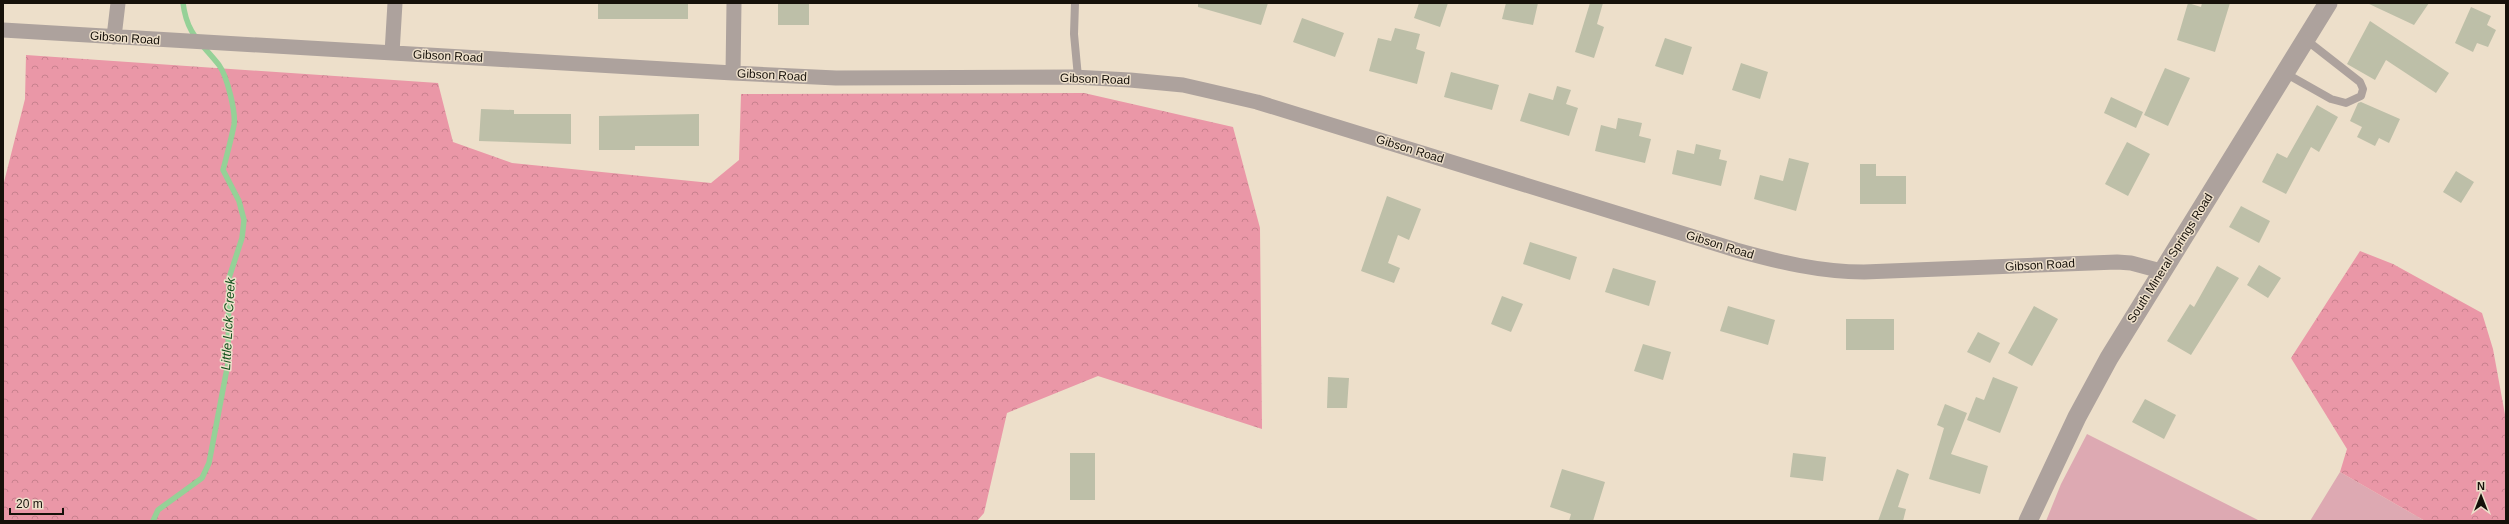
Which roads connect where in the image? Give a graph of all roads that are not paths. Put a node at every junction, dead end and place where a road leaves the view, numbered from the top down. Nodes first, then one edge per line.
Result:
1 (118, 3) edge
2 (395, 3) edge
3 (734, 3) edge
4 (1075, 3) edge
5 (2328, 3) edge
6 (3, 30) edge
7 (114, 37) junction
8 (2305, 39) junction
9 (392, 53) junction
10 (2284, 72) junction
11 (733, 73) junction
12 (1078, 77) junction
13 (2161, 271) junction
14 (2028, 521) edge

1 - 7 street
2 - 9 street
3 - 11 street
4 - 12 lane
5 - 8 street, South Mineral Springs Road
6 - 7 street, Gibson Road
7 - 9 street, Gibson Road
8 - 10 street, South Mineral Springs Road
8 - 10 lane
9 - 11 street, Gibson Road
10 - 13 street, South Mineral Springs Road
11 - 12 street, Gibson Road
12 - 13 street, Gibson Road
13 - 14 street, South Mineral Springs Road

